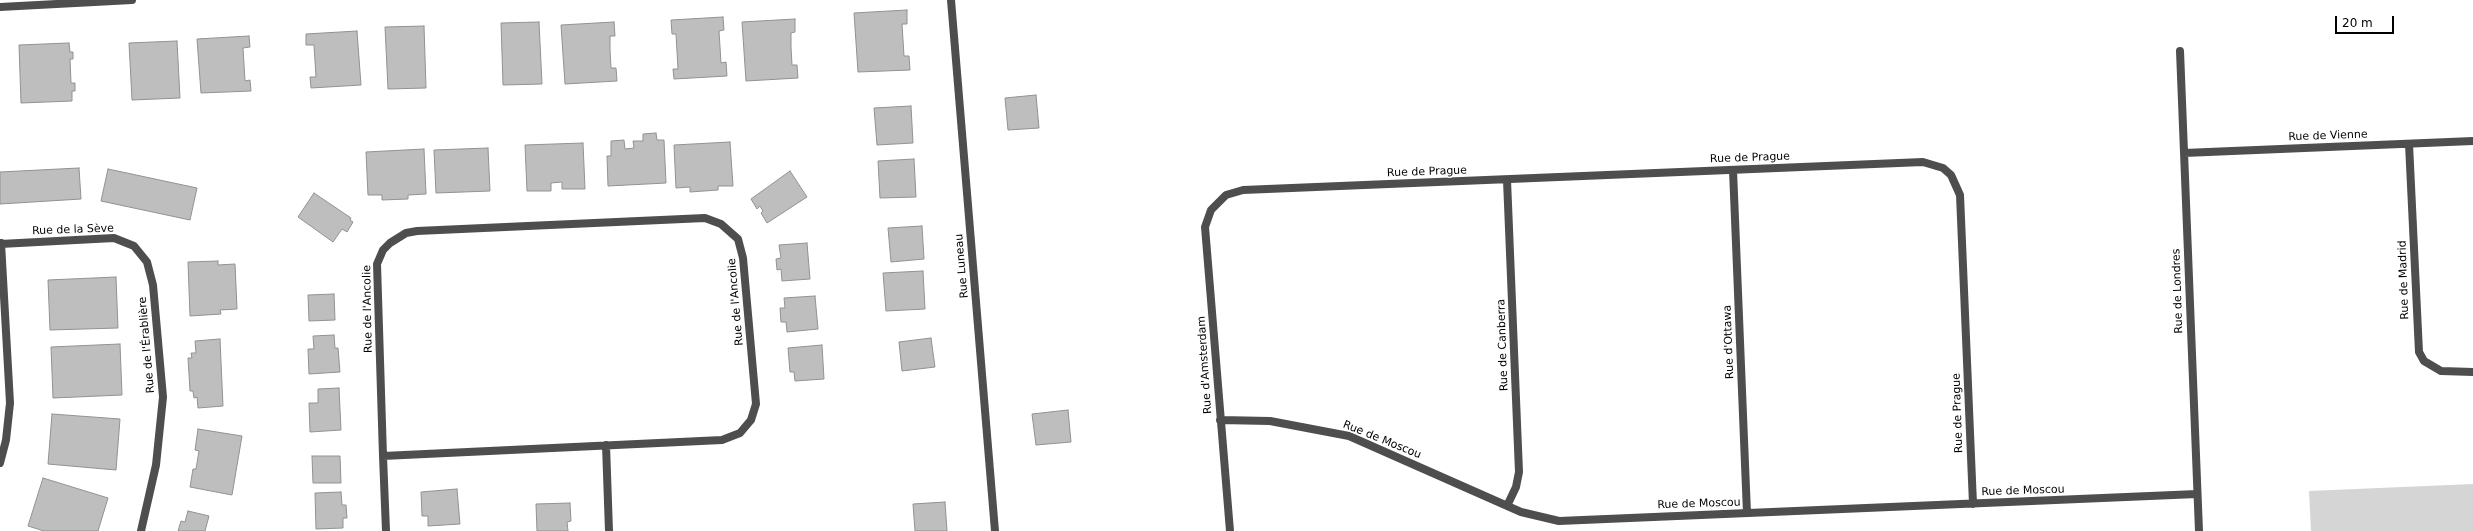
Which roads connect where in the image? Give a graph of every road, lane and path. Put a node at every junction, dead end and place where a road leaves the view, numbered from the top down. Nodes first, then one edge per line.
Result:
1 (132, 0) edge
2 (951, 0) edge
3 (0, 7) edge
4 (2180, 51) dead end
5 (2473, 141) edge
6 (2409, 144) junction
7 (2184, 153) junction
8 (1733, 170) junction
9 (1507, 180) junction
10 (1218, 200) joint
11 (1, 244) edge
12 (143, 254) joint
13 (2473, 372) edge
14 (1220, 420) junction
15 (606, 445) junction
16 (383, 456) junction
17 (0, 463) edge
18 (2197, 494) junction
19 (1972, 504) junction
20 (1507, 506) junction
21 (1746, 513) junction
22 (141, 531) edge
23 (386, 531) edge
24 (609, 531) edge
25 (995, 531) edge
26 (1230, 531) edge
27 (2199, 531) edge

1 - 3 street
2 - 25 street, Rue Luneau
4 - 7 street, Rue de Londres
5 - 6 street, Rue de Vienne
6 - 7 street, Rue de Vienne
6 - 13 street, Rue de Madrid
7 - 18 street, Rue de Londres
8 - 9 street, Rue de Prague
8 - 19 street, Rue de Prague
8 - 21 street, Rue d'Ottawa
9 - 10 street, Rue de Prague
9 - 20 street, Rue de Canberra
10 - 14 street, Rue d'Amsterdam
11 - 12 street, Rue de la Sève
11 - 17 street
12 - 22 street, Rue de l'Érablière
14 - 20 street, Rue de Moscou
14 - 26 street, Rue d'Amsterdam
15 - 16 street, Rue de l'Ancolie
15 - 16 street, Rue de l'Ancolie
15 - 24 street
16 - 23 street
18 - 19 street, Rue de Moscou
18 - 27 street, Rue de Londres
19 - 21 street, Rue de Moscou
20 - 21 street, Rue de Moscou

